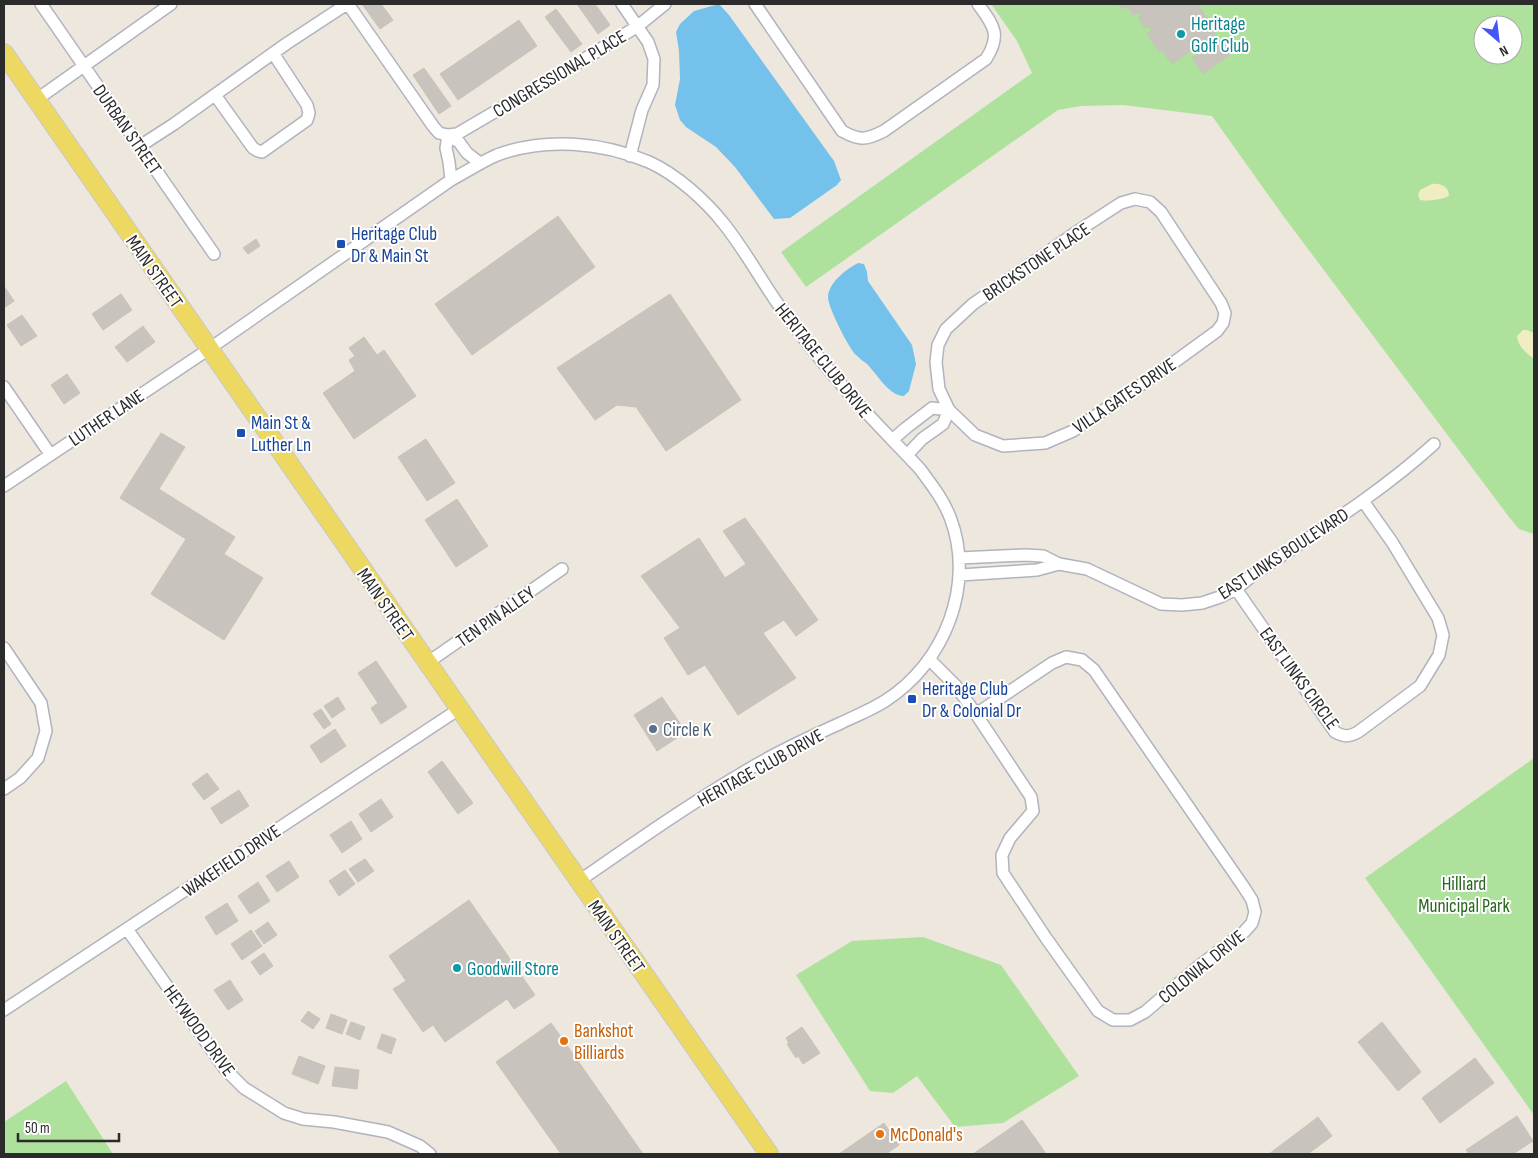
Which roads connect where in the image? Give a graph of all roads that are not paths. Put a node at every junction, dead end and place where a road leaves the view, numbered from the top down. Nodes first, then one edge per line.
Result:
1 (41, 4) edge
2 (150, 4) edge
3 (171, 4) edge
4 (347, 4) edge
5 (622, 4) edge
6 (665, 4) edge
7 (755, 4) edge
8 (978, 4) edge
9 (157, 14) junction
10 (638, 26) junction
11 (4, 53) edge
12 (273, 53) junction
13 (84, 66) junction
14 (215, 95) junction
15 (36, 100) junction
16 (448, 135) junction
17 (140, 146) junction
18 (630, 156) junction
19 (480, 163) junction
20 (451, 180) junction
21 (214, 254) dead end
22 (1190, 255) joint
23 (209, 349) junction
24 (4, 387) edge
25 (949, 410) junction
26 (892, 440) junction
27 (1434, 444) dead end
28 (50, 454) junction
29 (907, 456) junction
30 (4, 486) edge
31 (1363, 500) junction
32 (959, 558) junction
33 (1059, 564) junction
34 (562, 569) dead end
35 (960, 575) junction
36 (1236, 589) junction
37 (4, 648) edge
38 (930, 660) junction
39 (427, 663) junction
40 (459, 709) junction
41 (976, 714) junction
42 (4, 790) edge
43 (579, 881) junction
44 (128, 929) junction
45 (4, 1010) edge
46 (430, 1154) edge
47 (769, 1154) edge

1 - 13 street, DURBAN STREET
2 - 9 street
3 - 9 street
4 - 12 street
4 - 16 street
5 - 10 street
6 - 10 street, CONGRESSIONAL PLACE
7 - 8 street
9 - 13 street
10 - 16 street, CONGRESSIONAL PLACE
10 - 18 street
11 - 15 main road, MAIN STREET
12 - 14 street
12 - 14 street
13 - 15 street
13 - 17 street, DURBAN STREET
14 - 17 street
15 - 23 main road, MAIN STREET
16 - 19 street
16 - 20 street
17 - 21 street, DURBAN STREET
18 - 19 street, HERITAGE CLUB DRIVE
18 - 26 street, HERITAGE CLUB DRIVE
19 - 20 street, HERITAGE CLUB DRIVE
20 - 23 street, HERITAGE CLUB DRIVE
22 - 25 street, BRICKSTONE PLACE
22 - 25 street, VILLA GATES DRIVE
23 - 28 street, LUTHER LANE
23 - 39 main road, MAIN STREET
24 - 28 street
25 - 26 street
25 - 29 street
26 - 29 street, HERITAGE CLUB DRIVE
27 - 31 street, EAST LINKS BOULEVARD
28 - 30 street, LUTHER LANE
29 - 32 street, HERITAGE CLUB DRIVE
31 - 36 street, EAST LINKS BOULEVARD
31 - 36 street, EAST LINKS CIRCLE
32 - 33 street, EAST LINKS BOULEVARD
32 - 35 street, HERITAGE CLUB DRIVE
33 - 35 street, EAST LINKS BOULEVARD
33 - 36 street, EAST LINKS BOULEVARD
34 - 39 street, TEN PIN ALLEY
35 - 38 street, HERITAGE CLUB DRIVE
37 - 42 street
38 - 41 street, COLONIAL DRIVE
38 - 43 street, HERITAGE CLUB DRIVE
39 - 40 main road, MAIN STREET
40 - 43 main road, MAIN STREET
40 - 44 street, WAKEFIELD DRIVE
41 - 41 street, COLONIAL DRIVE
43 - 47 main road, MAIN STREET
44 - 45 street, WAKEFIELD DRIVE
44 - 46 street, HEYWOOD DRIVE

